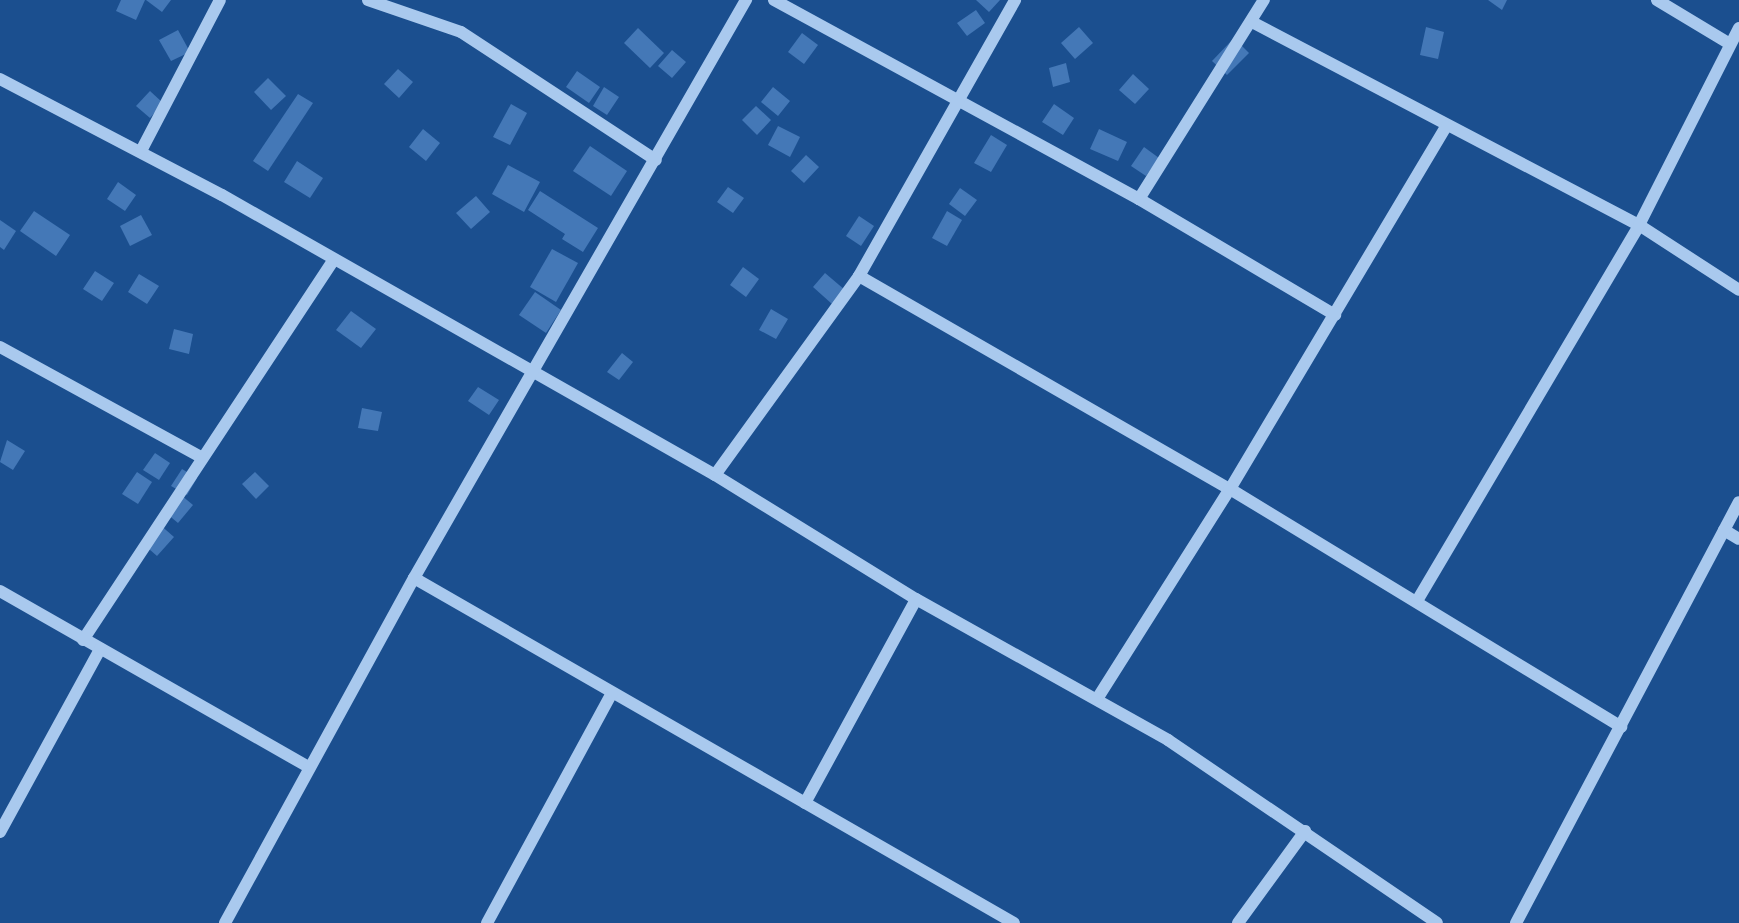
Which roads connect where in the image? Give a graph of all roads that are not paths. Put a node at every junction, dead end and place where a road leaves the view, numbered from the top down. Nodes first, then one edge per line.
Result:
1 (220, 0) edge
2 (368, 0) edge
3 (746, 0) edge
4 (774, 0) edge
5 (1015, 0) edge
6 (1264, 0) edge
7 (1657, 0) edge
8 (1252, 22) junction
9 (1739, 28) edge
10 (1730, 44) junction
11 (0, 79) edge
12 (959, 98) junction
13 (1446, 126) junction
14 (141, 151) junction
15 (656, 160) junction
16 (1139, 199) junction
17 (1639, 225) junction
18 (334, 260) junction
19 (859, 276) junction
20 (1739, 290) edge
21 (1335, 315) junction
22 (0, 347) edge
23 (531, 374) junction
24 (201, 457) junction
25 (715, 475) junction
26 (1230, 489) junction
27 (1739, 502) edge
28 (1724, 530) junction
29 (1739, 539) edge
30 (415, 578) junction
31 (0, 591) edge
32 (916, 599) junction
33 (1417, 601) junction
34 (83, 640) junction
35 (100, 649) junction
36 (612, 693) junction
37 (1097, 699) junction
38 (1621, 727) junction
39 (308, 768) junction
40 (805, 803) junction
41 (1304, 831) junction
42 (0, 832) edge
43 (225, 923) edge
44 (487, 923) edge
45 (1014, 923) edge
46 (1238, 923) edge
47 (1437, 923) edge
48 (1517, 923) edge

1 - 14 street
2 - 15 street
3 - 15 street
4 - 12 street
5 - 12 street
6 - 8 street
7 - 10 street
8 - 13 street
8 - 16 street
9 - 10 street
10 - 17 street
11 - 14 street
12 - 16 street
12 - 19 street
13 - 17 street
13 - 21 street
14 - 18 street
15 - 23 street
16 - 21 street
17 - 20 street
17 - 33 street
18 - 23 street
18 - 24 street
19 - 25 street
19 - 26 street
21 - 26 street
22 - 24 street
23 - 25 street
23 - 30 street
24 - 34 street
25 - 32 street
26 - 33 street
26 - 37 street
27 - 28 street
28 - 29 street
28 - 38 street
30 - 36 street
30 - 39 street
31 - 34 street
32 - 37 street
32 - 40 street
33 - 38 street
34 - 35 street
35 - 39 street
35 - 42 street
36 - 40 street
36 - 44 street
37 - 41 street
38 - 48 street
39 - 43 street
40 - 45 street
41 - 46 street
41 - 47 street

